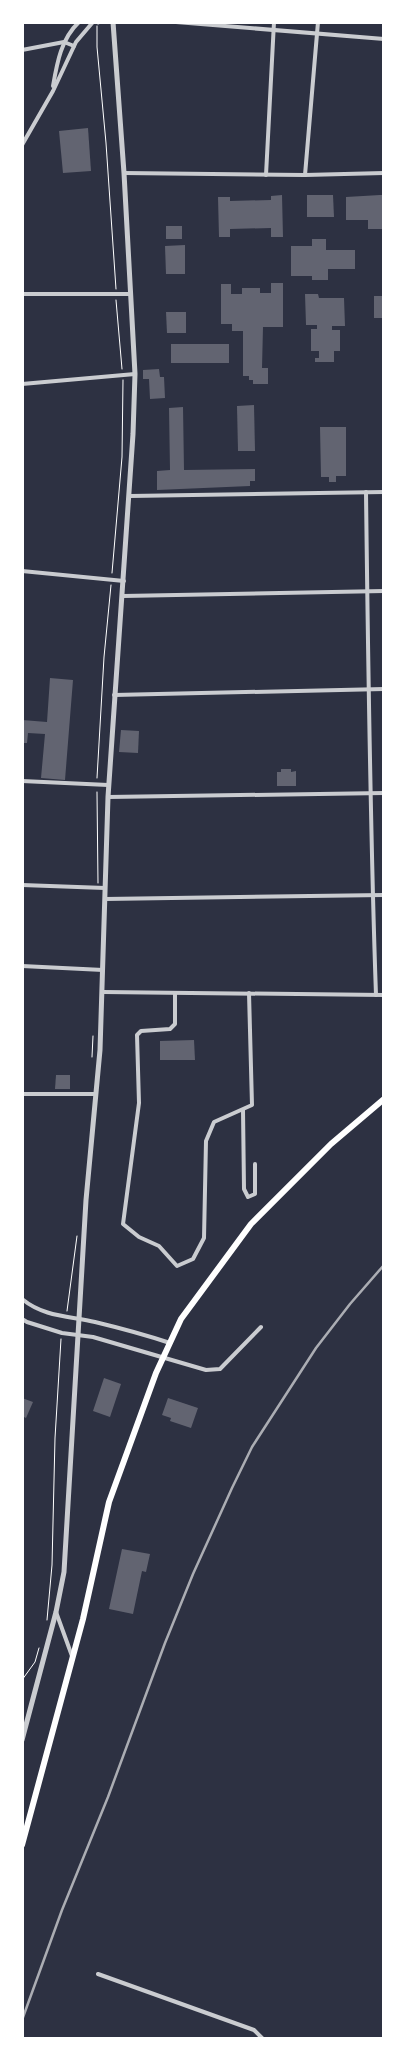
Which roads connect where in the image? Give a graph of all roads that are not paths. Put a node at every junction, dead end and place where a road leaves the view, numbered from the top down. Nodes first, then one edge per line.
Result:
1 (80, 22) edge
2 (93, 22) edge
3 (113, 22) edge
4 (176, 22) edge
5 (274, 22) edge
6 (318, 22) edge
7 (274, 30) junction
8 (317, 34) junction
9 (384, 39) edge
10 (64, 42) junction
11 (74, 46) junction
12 (22, 50) edge
13 (52, 91) junction
14 (22, 145) edge
15 (124, 173) junction
16 (384, 173) edge
17 (266, 175) junction
18 (305, 175) junction
19 (22, 294) edge
20 (130, 294) junction
21 (135, 374) junction
22 (22, 384) edge
23 (366, 492) junction
24 (384, 492) edge
25 (130, 496) junction
26 (22, 571) edge
27 (124, 581) junction
28 (368, 591) junction
29 (384, 591) edge
30 (123, 596) junction
31 (370, 689) junction
32 (384, 689) edge
33 (114, 695) junction
34 (22, 781) edge
35 (108, 785) junction
36 (370, 793) junction
37 (384, 793) edge
38 (108, 797) junction
39 (22, 886) edge
40 (105, 888) junction
41 (373, 895) junction
42 (384, 895) edge
43 (105, 899) junction
44 (22, 966) edge
45 (103, 970) junction
46 (102, 992) junction
47 (175, 993) junction
48 (249, 993) junction
49 (376, 995) junction
50 (384, 995) edge
51 (22, 1094) edge
52 (96, 1094) junction
53 (384, 1099) edge
54 (243, 1110) junction
55 (255, 1164) dead end
56 (22, 1299) edge
57 (23, 1320) edge
58 (80, 1320) junction
59 (261, 1327) dead end
60 (79, 1335) junction
61 (171, 1343) junction
62 (163, 1357) junction
63 (56, 1612) junction
64 (67, 1636) junction
65 (76, 1644) junction
66 (73, 1658) junction
67 (22, 1740) edge
68 (22, 1844) edge
69 (98, 1974) dead end
70 (262, 2038) edge

1 - 10 street
2 - 11 street
3 - 15 street
4 - 7 street
5 - 7 street
6 - 8 street
7 - 8 street
7 - 17 street
8 - 9 street
8 - 18 street
10 - 11 street
10 - 12 street
10 - 13 street
11 - 13 street
13 - 14 street
15 - 17 street
15 - 20 street
16 - 18 street
17 - 18 street
19 - 20 street
20 - 21 street
21 - 22 street
21 - 25 street
23 - 24 street
23 - 25 street
23 - 28 street
25 - 27 street
26 - 27 street
27 - 30 street
28 - 29 street
28 - 30 street
28 - 31 street
30 - 33 street
31 - 32 street
31 - 33 street
31 - 36 street
33 - 35 street
34 - 35 street
35 - 38 street
36 - 37 street
36 - 38 street
36 - 41 street
38 - 40 street
39 - 40 street
40 - 43 street
41 - 42 street
41 - 43 street
41 - 49 street
43 - 45 street
44 - 45 street
45 - 46 street
46 - 47 street
46 - 52 street
47 - 48 street
47 - 54 street
48 - 49 street
48 - 54 street
49 - 50 street
51 - 52 street
52 - 58 street
53 - 61 main road
54 - 55 street
56 - 58 street
57 - 60 street
58 - 60 street
58 - 61 street
59 - 62 street
60 - 62 street
60 - 63 street
61 - 62 main road
62 - 65 main road
63 - 64 street
63 - 67 street
64 - 65 street
64 - 66 street
65 - 66 main road
66 - 68 main road
69 - 70 street

